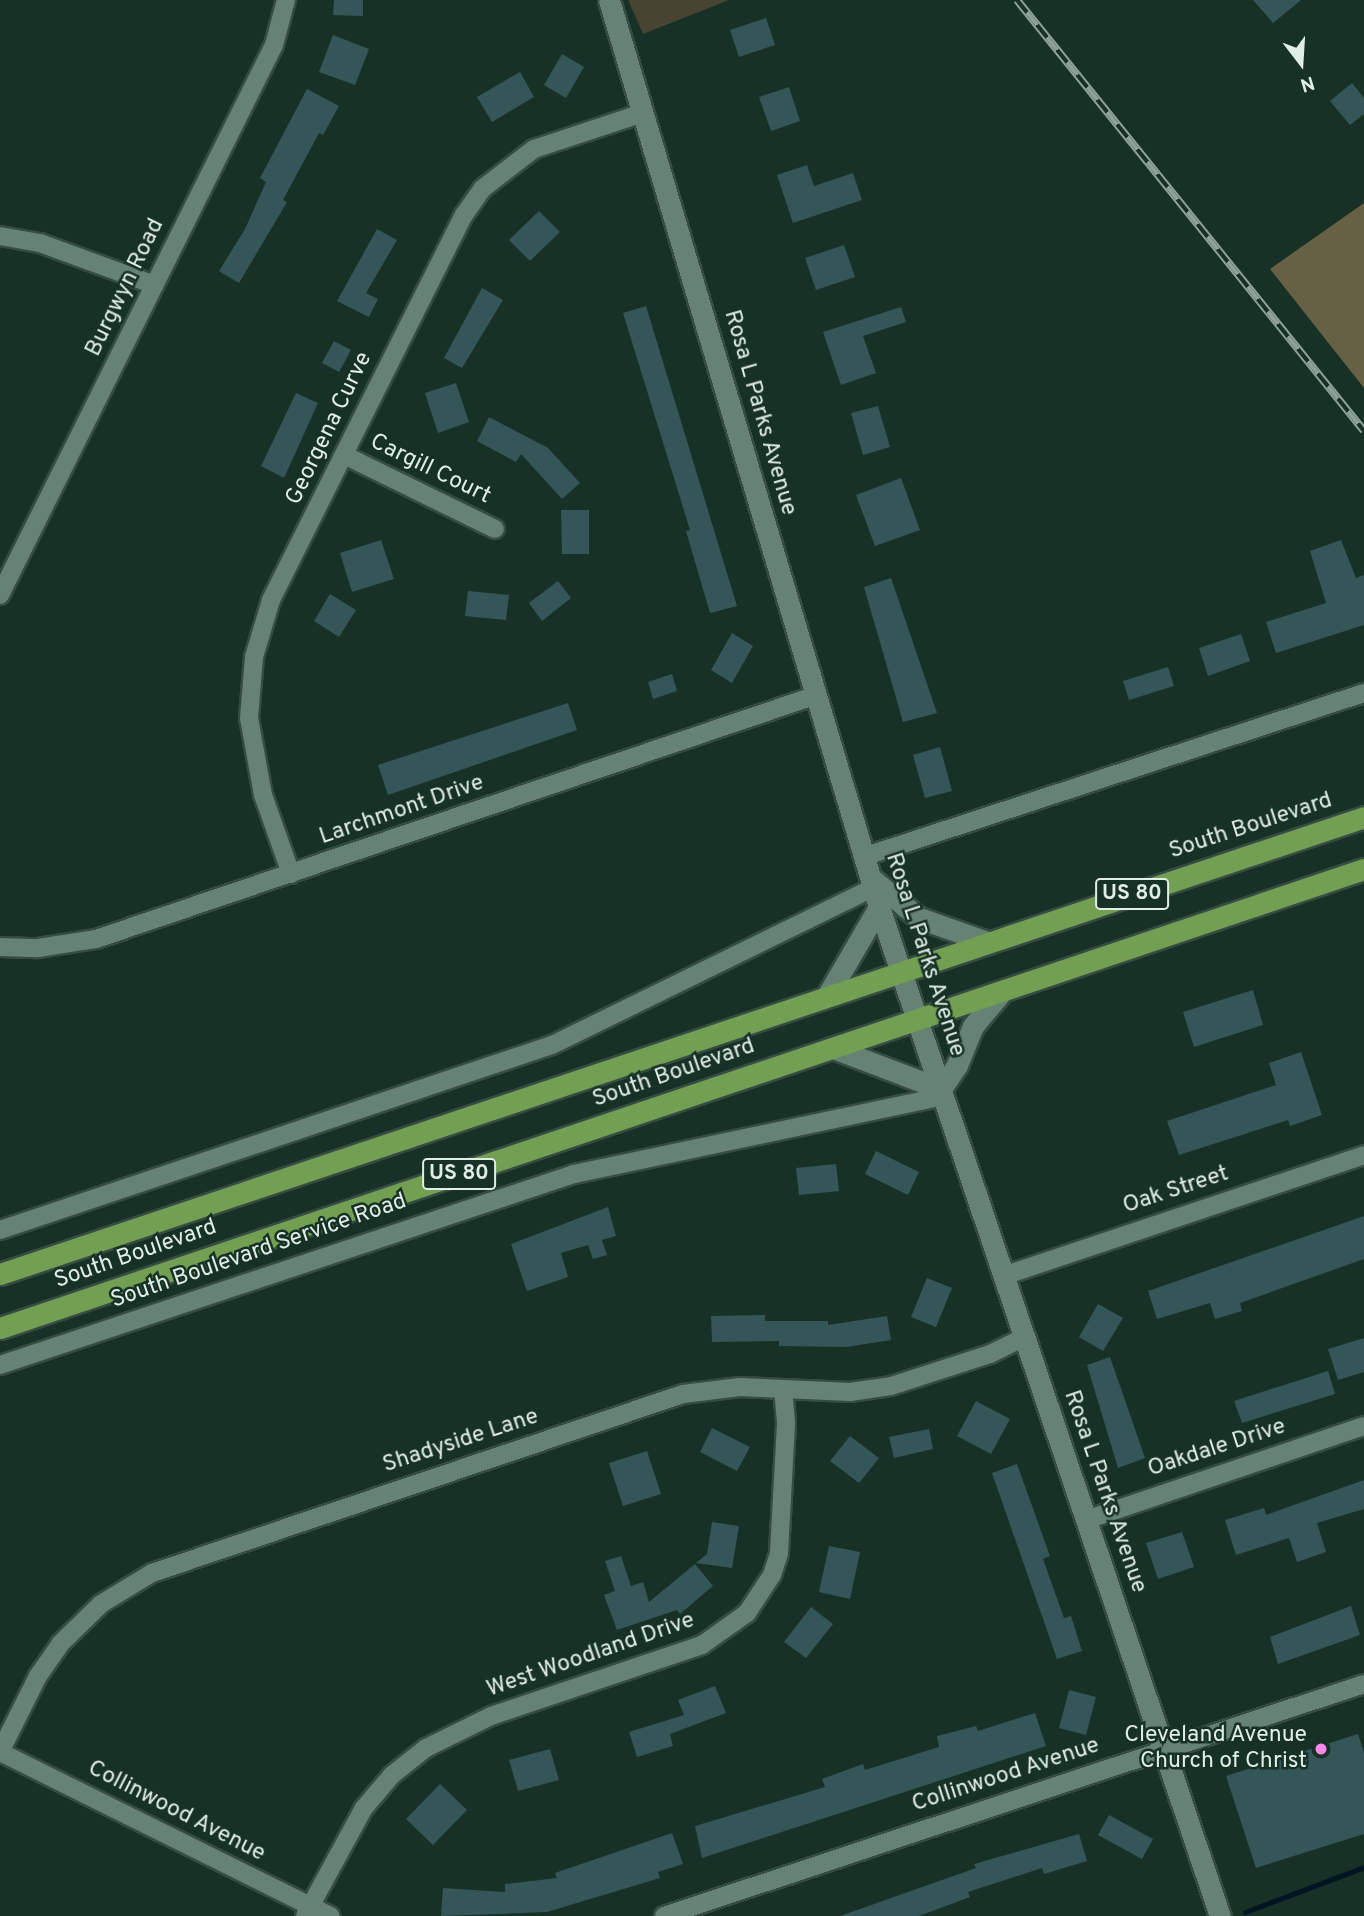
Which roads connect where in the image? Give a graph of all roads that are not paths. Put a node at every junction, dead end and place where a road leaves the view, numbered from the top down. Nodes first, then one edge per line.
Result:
1 (286, 0) edge
2 (609, 0) edge
3 (643, 113) junction
4 (0, 236) edge
5 (155, 285) junction
6 (344, 455) junction
7 (495, 529) dead end
8 (0, 596) edge
9 (1364, 693) edge
10 (814, 696) junction
11 (1364, 817) edge
12 (1364, 869) edge
13 (291, 874) junction
14 (871, 882) junction
15 (987, 942) junction
16 (0, 947) edge
17 (901, 972) junction
18 (999, 995) junction
19 (827, 996) junction
20 (918, 1021) junction
21 (832, 1048) junction
22 (942, 1092) junction
23 (1364, 1155) edge
24 (0, 1230) edge
25 (0, 1274) edge
26 (1003, 1276) junction
27 (0, 1328) edge
28 (1023, 1338) junction
29 (0, 1365) edge
30 (783, 1390) junction
31 (1364, 1426) edge
32 (1086, 1520) junction
33 (1364, 1684) edge
34 (1164, 1749) junction
35 (0, 1752) edge
36 (307, 1911) edge
37 (330, 1916) edge
38 (664, 1916) edge
39 (1220, 1916) edge

1 - 5 street, Burgwyn Road
2 - 3 street, Rosa L Parks Avenue
3 - 6 street, Georgena Curve
3 - 10 street, Rosa L Parks Avenue
4 - 5 street
5 - 8 street, Burgwyn Road
6 - 7 street, Cargill Court
6 - 13 street, Georgena Curve
9 - 14 street
10 - 13 street, Larchmont Drive
10 - 14 street, Rosa L Parks Avenue
11 - 15 highway, South Boulevard / US 80
12 - 18 highway, South Boulevard / US 80
13 - 16 street, Larchmont Drive
14 - 15 street
14 - 17 street, Rosa L Parks Avenue
14 - 19 street
14 - 24 street
15 - 17 highway, South Boulevard / US 80
17 - 19 highway, South Boulevard / US 80
17 - 20 street, Rosa L Parks Avenue
18 - 20 highway, South Boulevard / US 80
18 - 22 street
19 - 25 highway, South Boulevard / US 80
20 - 21 highway, South Boulevard / US 80
20 - 22 street, Rosa L Parks Avenue
21 - 22 street
21 - 27 highway, South Boulevard / US 80
22 - 26 street, Rosa L Parks Avenue
22 - 29 street, South Boulevard Service Road
23 - 26 street, Oak Street
26 - 28 street, Rosa L Parks Avenue
28 - 30 street, Shadyside Lane
28 - 32 street, Rosa L Parks Avenue
30 - 35 street, Shadyside Lane
30 - 36 street, West Woodland Drive
31 - 32 street, Oakdale Drive
32 - 34 street, Rosa L Parks Avenue
33 - 34 street, Collinwood Avenue
34 - 38 street, Collinwood Avenue
34 - 39 street, Rosa L Parks Avenue
35 - 36 street, Collinwood Avenue
36 - 37 street, Collinwood Avenue

